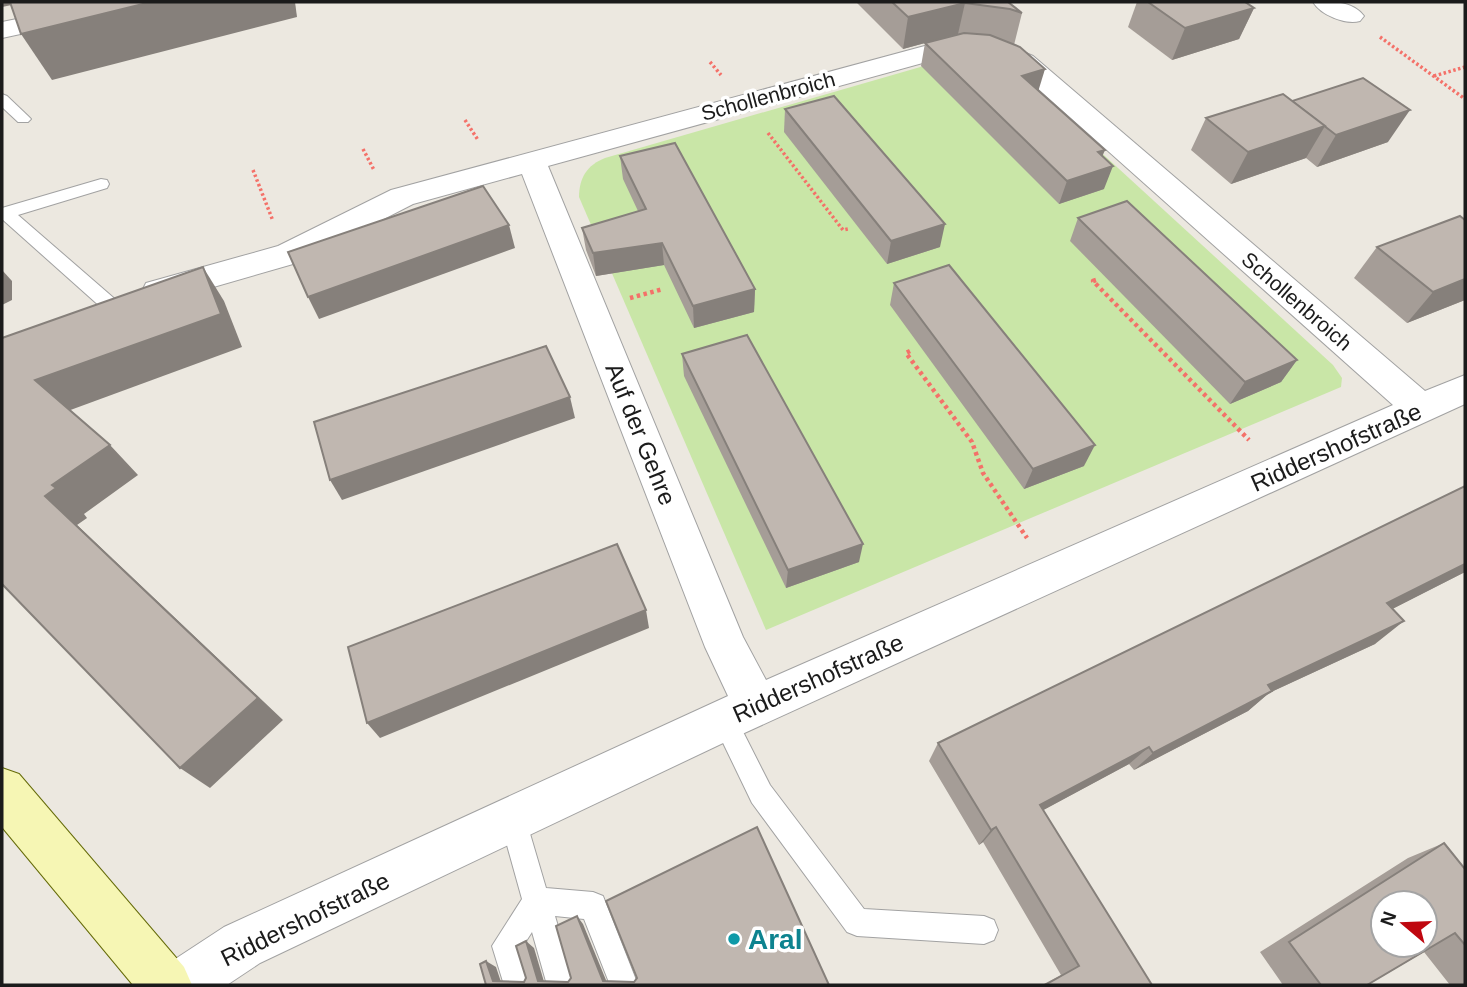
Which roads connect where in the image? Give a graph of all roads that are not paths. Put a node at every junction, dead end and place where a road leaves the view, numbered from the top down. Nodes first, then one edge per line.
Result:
1 (136, 2) edge
2 (1325, 2) edge
3 (1351, 16) road end
4 (2, 30) edge
5 (2, 99) edge
6 (23, 119) dead end
7 (531, 160) junction
8 (101, 184) dead end
9 (110, 305) junction
10 (76, 314) edge
11 (1465, 389) edge
12 (1421, 410) junction
13 (740, 713) junction
14 (2, 791) edge
15 (513, 820) junction
16 (537, 901) junction
17 (984, 930) dead end
18 (166, 985) edge
19 (181, 985) edge
20 (519, 985) edge
21 (561, 985) edge
22 (624, 985) edge

1 - 4 street
2 - 3 street
5 - 6 lane
7 - 9 street, Schollenbroich
7 - 12 street, Schollenbroich
7 - 13 street, Auf der Gehre
8 - 9 lane
9 - 10 street, Schollenbroich
11 - 12 street, Riddershofstraße
12 - 13 street, Riddershofstraße
13 - 15 street, Riddershofstraße
13 - 17 lane
14 - 18 main road
15 - 16 lane
15 - 19 street, Riddershofstraße
16 - 20 lane
16 - 21 lane
16 - 22 lane

